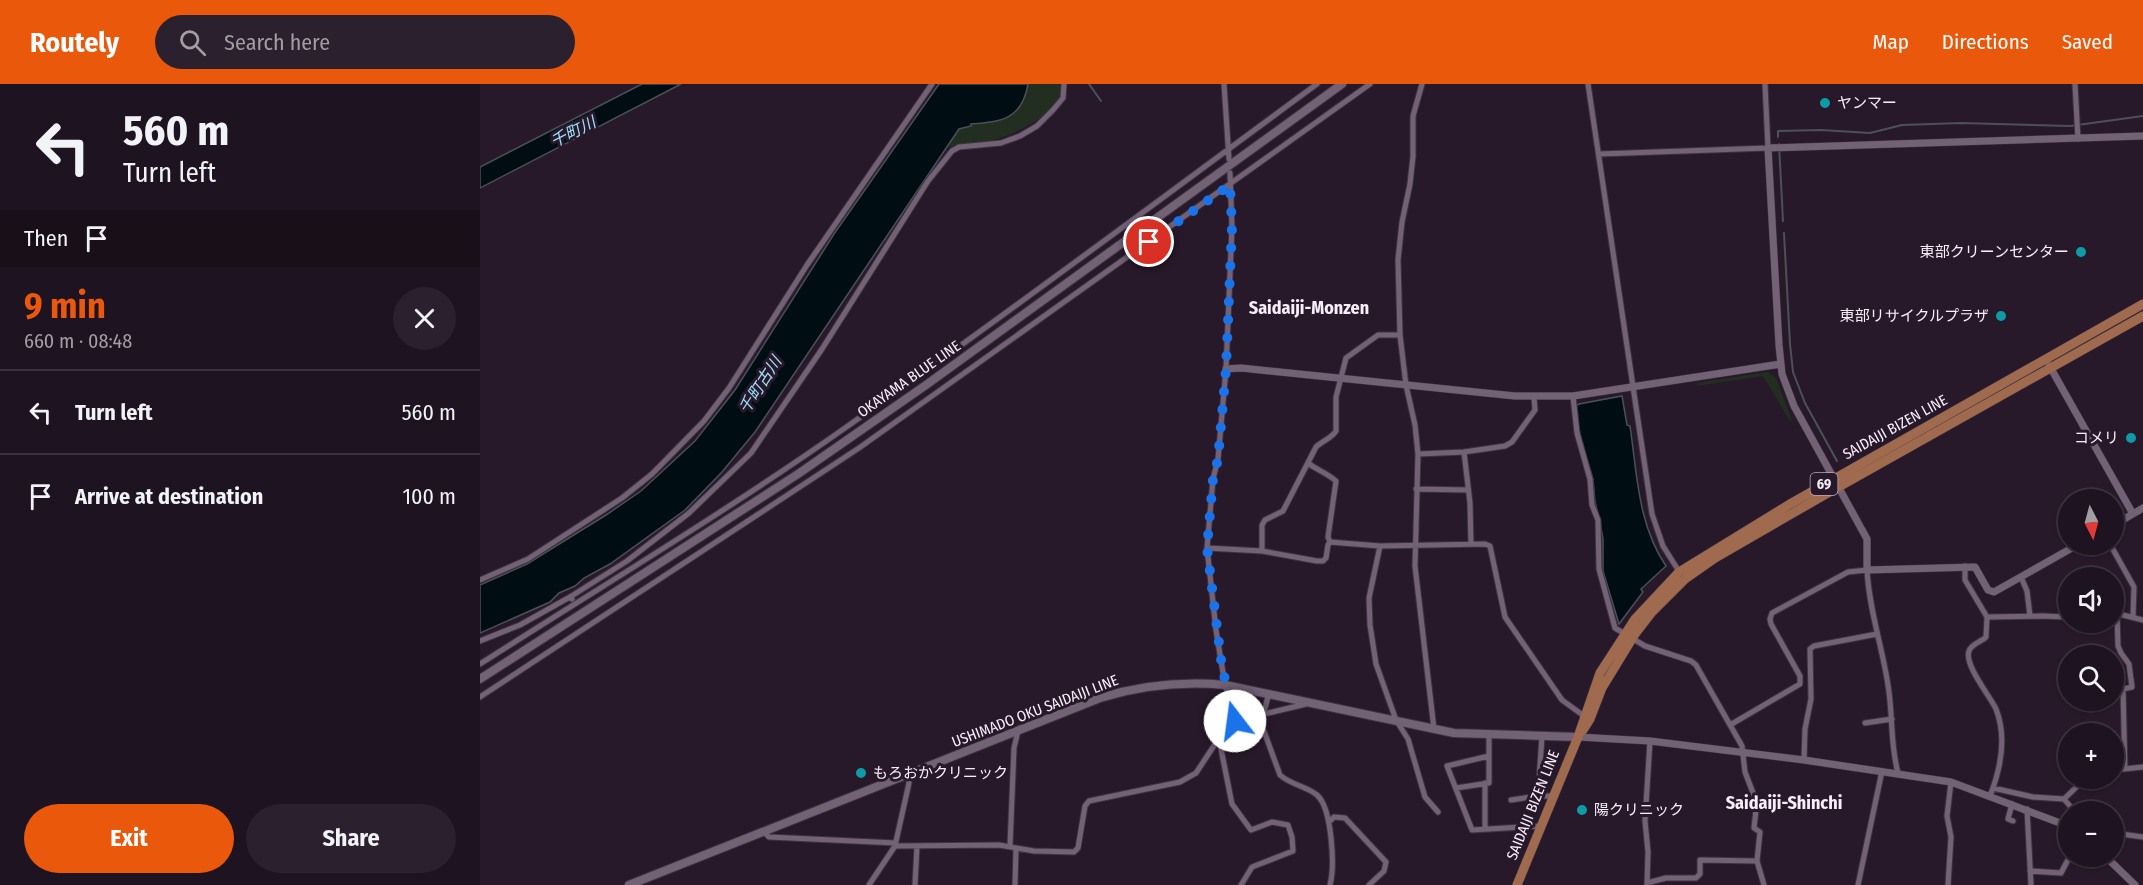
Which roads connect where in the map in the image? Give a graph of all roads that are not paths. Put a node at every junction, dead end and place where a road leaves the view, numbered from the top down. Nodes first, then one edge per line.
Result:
1 (932, 84) edge
2 (1064, 84) edge
3 (1224, 84) edge
4 (1317, 84) edge
5 (1342, 84) edge
6 (1370, 84) edge
7 (1422, 84) edge
8 (1588, 84) edge
9 (1765, 84) edge
10 (2075, 84) edge
11 (2143, 136) edge
12 (2078, 139) junction
13 (1768, 148) junction
14 (1228, 149) junction
15 (1599, 154) junction
16 (1229, 159) dead end
17 (1230, 173) dead end
18 (1230, 185) junction
19 (2143, 304) edge
20 (2143, 316) edge
21 (1020, 324) dead end
22 (1024, 330) junction
23 (1401, 335) junction
24 (2045, 359) junction
25 (1780, 364) junction
26 (2051, 368) junction
27 (1226, 369) junction
28 (1340, 378) junction
29 (1406, 385) junction
30 (1633, 387) junction
31 (1573, 396) junction
32 (1534, 397) junction
33 (1464, 452) junction
34 (1418, 454) junction
35 (1308, 463) junction
36 (1837, 482) junction
37 (1416, 489) junction
38 (1468, 490) junction
39 (2143, 508) edge
40 (2133, 514) junction
41 (2124, 519) edge
42 (1330, 542) junction
43 (1414, 544) junction
44 (1471, 544) junction
45 (1380, 546) junction
46 (1207, 548) junction
47 (1262, 551) junction
48 (2060, 555) edge
49 (2116, 555) edge
50 (1965, 566) junction
51 (1867, 570) junction
52 (1682, 575) junction
53 (2021, 577) junction
54 (480, 580) edge
55 (570, 597) junction
56 (576, 603) junction
57 (2124, 615) edge
58 (2030, 616) junction
59 (1987, 617) junction
60 (2058, 617) edge
61 (2133, 617) junction
62 (2143, 620) edge
63 (2117, 633) edge
64 (1877, 634) junction
65 (1628, 637) junction
66 (480, 641) edge
67 (480, 664) edge
68 (480, 679) edge
69 (1225, 685) junction
70 (1269, 693) junction
71 (480, 697) edge
72 (1314, 702) junction
73 (1263, 714) junction
74 (1584, 716) junction
75 (1892, 719) junction
76 (1396, 720) junction
77 (1235, 721) junction
78 (1865, 723) dead end
79 (1730, 725) junction
80 (1434, 729) junction
81 (1018, 730) junction
82 (1489, 735) junction
83 (1542, 736) junction
84 (1578, 736) junction
85 (1219, 739) junction
86 (1650, 741) junction
87 (1744, 752) junction
88 (1489, 756) junction
89 (1804, 760) junction
90 (2143, 767) edge
91 (2125, 769) joint
92 (1882, 771) junction
93 (1898, 773) junction
94 (908, 774) junction
95 (1951, 782) junction
96 (1485, 783) junction
97 (1456, 788) junction
98 (2074, 789) edge
99 (1992, 792) junction
100 (1538, 796) junction
101 (1553, 796) junction
102 (2064, 799) joint
103 (1511, 800) dead end
104 (2012, 804) junction
105 (2027, 809) junction
106 (1438, 812) dead end
107 (2013, 821) dead end
108 (1329, 822) junction
109 (2058, 822) edge
110 (1540, 826) junction
111 (1485, 829) junction
112 (763, 831) junction
113 (2124, 834) edge
114 (2143, 837) edge
115 (896, 844) junction
116 (917, 846) junction
117 (1013, 847) junction
118 (1757, 861) junction
119 (2064, 867) edge
120 (2116, 867) edge
121 (2030, 871) junction
122 (632, 884) edge
123 (1647, 884) edge
124 (2132, 884) edge
125 (868, 885) edge
126 (915, 885) edge
127 (1015, 885) edge
128 (1241, 885) edge
129 (1330, 885) edge
130 (1369, 885) edge
131 (1517, 885) edge
132 (1764, 885) edge
133 (1858, 885) edge
134 (1948, 885) edge
135 (2031, 885) edge

1 - 54 street
2 - 55 street
3 - 14 street
4 - 14 street
5 - 68 main road, OKAYAMA BLUE LINE
6 - 18 street
7 - 23 street
8 - 15 street
9 - 13 street
10 - 12 street
11 - 12 street
12 - 13 street
13 - 15 street
13 - 25 street
14 - 16 street
14 - 56 street
15 - 30 street
17 - 18 street
18 - 22 street
18 - 27 street
19 - 24 main road, SAIDAIJI BIZEN LINE / 69
20 - 26 main road, SAIDAIJI BIZEN LINE / 69
21 - 22 street
22 - 71 street
23 - 28 street
23 - 29 street
24 - 26 street
24 - 36 main road, SAIDAIJI BIZEN LINE / 69
25 - 30 street
25 - 36 street
26 - 36 main road, SAIDAIJI BIZEN LINE / 69
26 - 40 street
27 - 28 street
27 - 46 street
28 - 29 street
28 - 35 street
29 - 32 street
29 - 34 street
30 - 31 street
30 - 52 street
31 - 32 street
31 - 65 street
32 - 33 street
33 - 34 street
33 - 38 street
34 - 37 street
35 - 42 street
35 - 47 street
36 - 51 street
36 - 52 main road, SAIDAIJI BIZEN LINE / 69
37 - 38 street
37 - 43 street
38 - 44 street
39 - 40 street
40 - 41 street
42 - 45 street
42 - 47 street
43 - 44 street
43 - 45 street
43 - 80 street
44 - 74 street
45 - 76 street
46 - 47 street
46 - 69 street
48 - 53 street
49 - 61 street
50 - 51 street
50 - 53 street
50 - 59 street
51 - 64 street
51 - 79 street
52 - 65 main road, SAIDAIJI BIZEN LINE / 69
53 - 58 street
55 - 56 street
55 - 66 street
56 - 67 street
57 - 61 street
58 - 59 street
58 - 60 street
59 - 99 street
61 - 62 street
63 - 91 street
64 - 75 street
64 - 89 street
65 - 74 main road, SAIDAIJI BIZEN LINE / 69
65 - 79 street
65 - 84 main road, SAIDAIJI BIZEN LINE / 69
69 - 70 main road, USHIMADO OKU SAIDAIJI LINE
69 - 77 street
69 - 81 main road, USHIMADO OKU SAIDAIJI LINE
70 - 72 main road, USHIMADO OKU SAIDAIJI LINE
70 - 73 street
72 - 73 street
72 - 76 main road, USHIMADO OKU SAIDAIJI LINE
73 - 77 street
73 - 108 street
74 - 84 main road, SAIDAIJI BIZEN LINE / 69
75 - 78 street
75 - 93 street
76 - 80 main road, USHIMADO OKU SAIDAIJI LINE
76 - 106 street
77 - 85 street
79 - 87 street
80 - 82 main road, USHIMADO OKU SAIDAIJI LINE
81 - 94 main road, USHIMADO OKU SAIDAIJI LINE
81 - 117 street
82 - 83 main road, USHIMADO OKU SAIDAIJI LINE
82 - 88 street
83 - 84 main road, USHIMADO OKU SAIDAIJI LINE
83 - 100 street
84 - 86 street
84 - 101 main road, SAIDAIJI BIZEN LINE / 69
85 - 117 street
85 - 128 street
86 - 87 street
86 - 123 street
87 - 89 street
87 - 118 street
88 - 96 street
88 - 97 street
89 - 92 street
90 - 91 street
92 - 93 street
92 - 133 street
93 - 95 street
94 - 112 main road, USHIMADO OKU SAIDAIJI LINE
94 - 115 street
95 - 99 street
95 - 134 street
96 - 97 street
96 - 111 street
97 - 111 street
98 - 102 street
99 - 102 street
99 - 104 street
100 - 101 street
100 - 103 street
101 - 110 main road, SAIDAIJI BIZEN LINE / 69
104 - 105 street
104 - 107 street
105 - 109 street
105 - 121 street
108 - 129 street
108 - 130 street
110 - 111 street
110 - 131 main road, SAIDAIJI BIZEN LINE / 69
112 - 115 street
112 - 122 main road, USHIMADO OKU SAIDAIJI LINE
113 - 114 street
115 - 116 street
115 - 125 street
116 - 117 street
116 - 126 street
117 - 127 street
118 - 123 street
118 - 132 street
119 - 121 street
120 - 124 street
121 - 135 street

